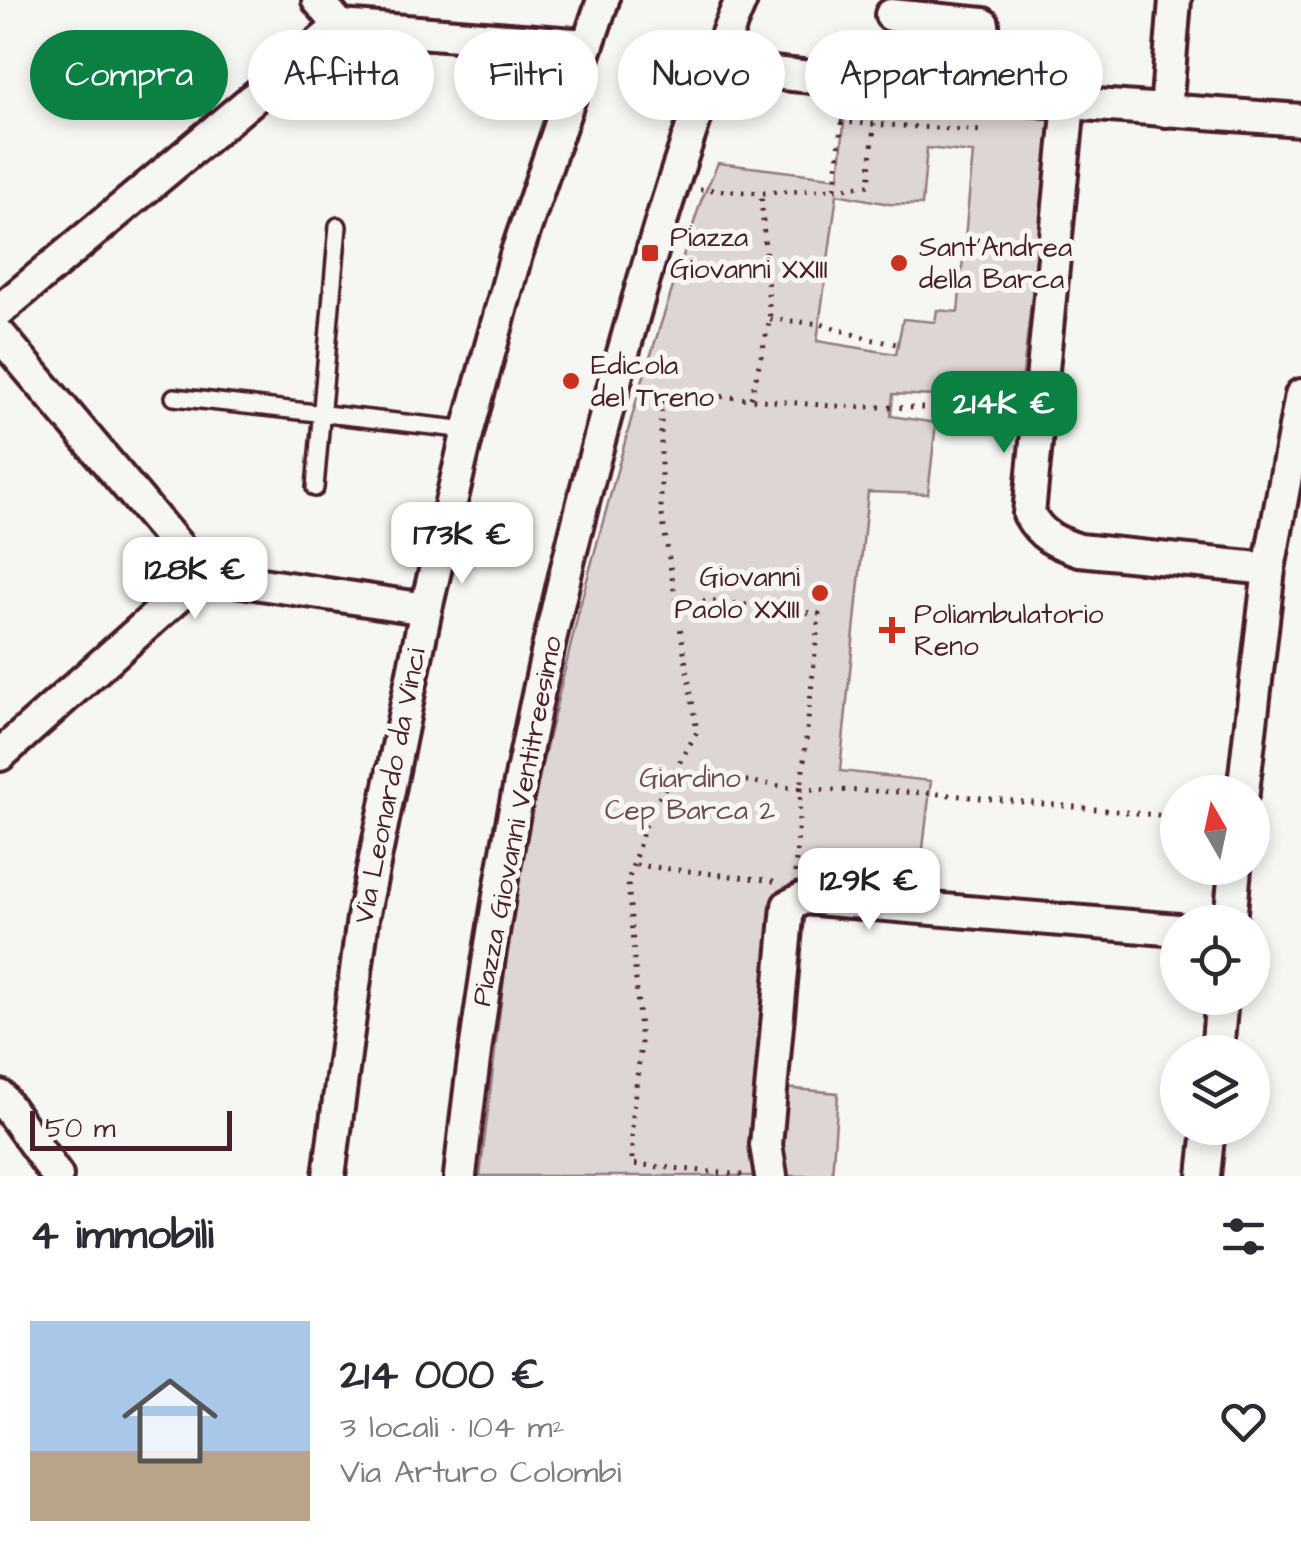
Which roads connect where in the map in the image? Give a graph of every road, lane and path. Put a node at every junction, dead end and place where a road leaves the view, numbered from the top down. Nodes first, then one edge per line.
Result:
1 (318, 0) edge
2 (603, 0) edge
3 (740, 0) edge
4 (1175, 0) edge
5 (890, 15) dead end
6 (340, 26) junction
7 (592, 30) edge
8 (727, 30) edge
9 (983, 30) edge
10 (454, 35) edge
11 (1103, 106) edge
12 (1166, 111) junction
13 (562, 120) edge
14 (694, 120) edge
15 (1067, 120) edge
16 (1301, 120) edge
17 (840, 122) joint
18 (874, 124) junction
19 (984, 132) dead end
20 (697, 189) dead end
21 (835, 189) junction
22 (761, 193) junction
23 (338, 226) dead end
24 (0, 310) edge
25 (770, 319) junction
26 (0, 335) edge
27 (902, 345) dead end
28 (1301, 395) edge
29 (174, 397) dead end
30 (751, 398) junction
31 (1038, 410) junction
32 (323, 413) junction
33 (468, 430) junction
34 (315, 488) dead end
35 (1268, 569) junction
36 (202, 575) junction
37 (676, 602) junction
38 (426, 609) junction
39 (0, 755) edge
40 (673, 770) junction
41 (1245, 775) edge
42 (801, 789) junction
43 (1160, 815) edge
44 (635, 864) junction
45 (776, 882) dead end
46 (794, 884) dead end
47 (1160, 928) edge
48 (0, 1096) edge
49 (1207, 1145) edge
50 (57, 1176) edge
51 (329, 1176) edge
52 (460, 1176) edge
53 (750, 1176) edge
54 (771, 1176) edge
55 (1204, 1176) edge

1 - 6 street
2 - 7 street, Via Leonardo da Vinci
3 - 8 street, Piazza Giovanni Ventitreesimo
4 - 12 street
5 - 9 street
6 - 10 street
6 - 24 street
11 - 12 street
12 - 16 street
13 - 33 street, Via Leonardo da Vinci
14 - 52 street, Piazza Giovanni Ventitreesimo
15 - 31 street
17 - 18 path
17 - 21 path
18 - 19 path
18 - 21 path
20 - 22 path
21 - 22 path
22 - 25 path
23 - 32 lane
25 - 27 path
25 - 30 path
26 - 36 street
28 - 35 street
29 - 32 lane
30 - 31 path
30 - 37 path
31 - 35 street
32 - 33 lane
32 - 34 lane
33 - 38 street, Via Leonardo da Vinci
35 - 41 street
36 - 38 street
36 - 39 street
37 - 40 path
37 - 42 path
38 - 51 street, Via Leonardo da Vinci
40 - 42 path
40 - 44 path
42 - 43 path
42 - 46 path
44 - 45 path
44 - 53 path
47 - 54 street
48 - 50 street
49 - 55 street

